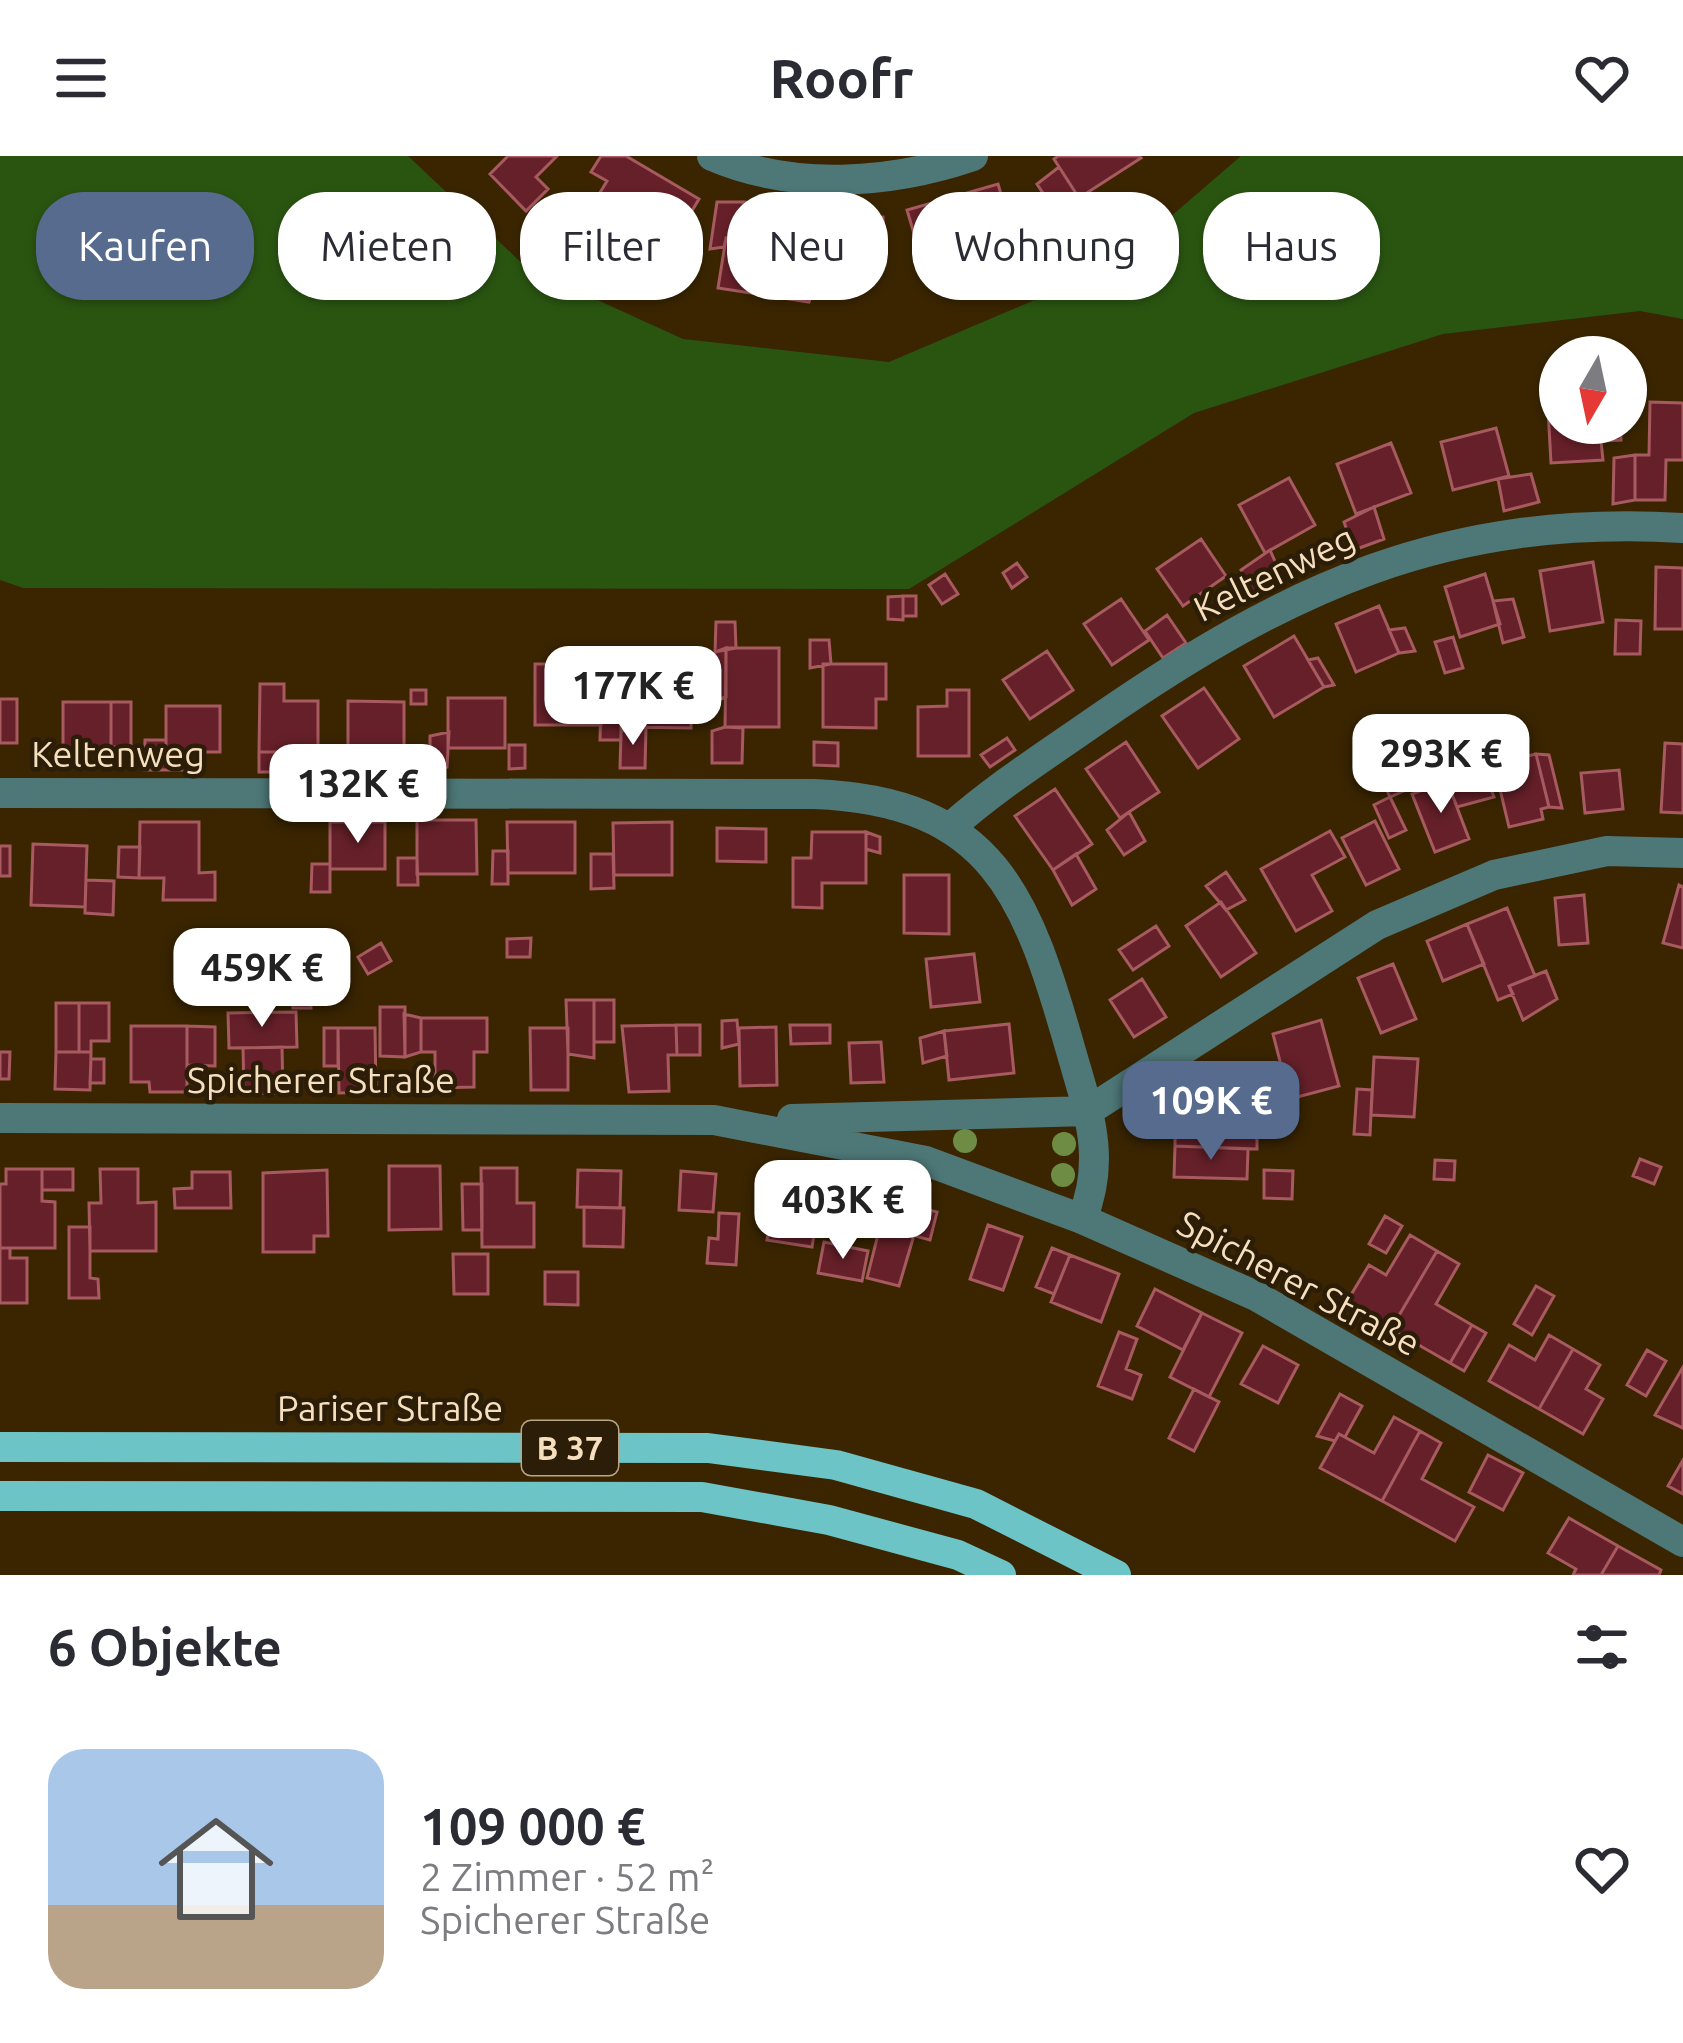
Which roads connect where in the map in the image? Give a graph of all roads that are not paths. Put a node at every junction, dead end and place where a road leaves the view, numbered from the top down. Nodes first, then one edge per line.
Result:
1 (712, 156) edge
2 (973, 156) edge
3 (1683, 528) edge
4 (0, 793) edge
5 (950, 827) junction
6 (1683, 853) edge
7 (1088, 1111) junction
8 (0, 1118) edge
9 (714, 1120) junction
10 (1082, 1219) junction
11 (0, 1447) edge
12 (0, 1496) edge
13 (1683, 1542) edge
14 (1001, 1575) edge
15 (1116, 1575) edge

1 - 2 street
3 - 5 street, Keltenweg
4 - 5 street, Keltenweg
5 - 7 street, Keltenweg
6 - 7 street
7 - 9 street, Spicherer Straße
7 - 10 street, Keltenweg
8 - 9 street, Spicherer Straße
9 - 10 street, Spicherer Straße
10 - 13 street, Spicherer Straße
11 - 15 main road, Pariser Straße / B 37
12 - 14 main road, B 37

